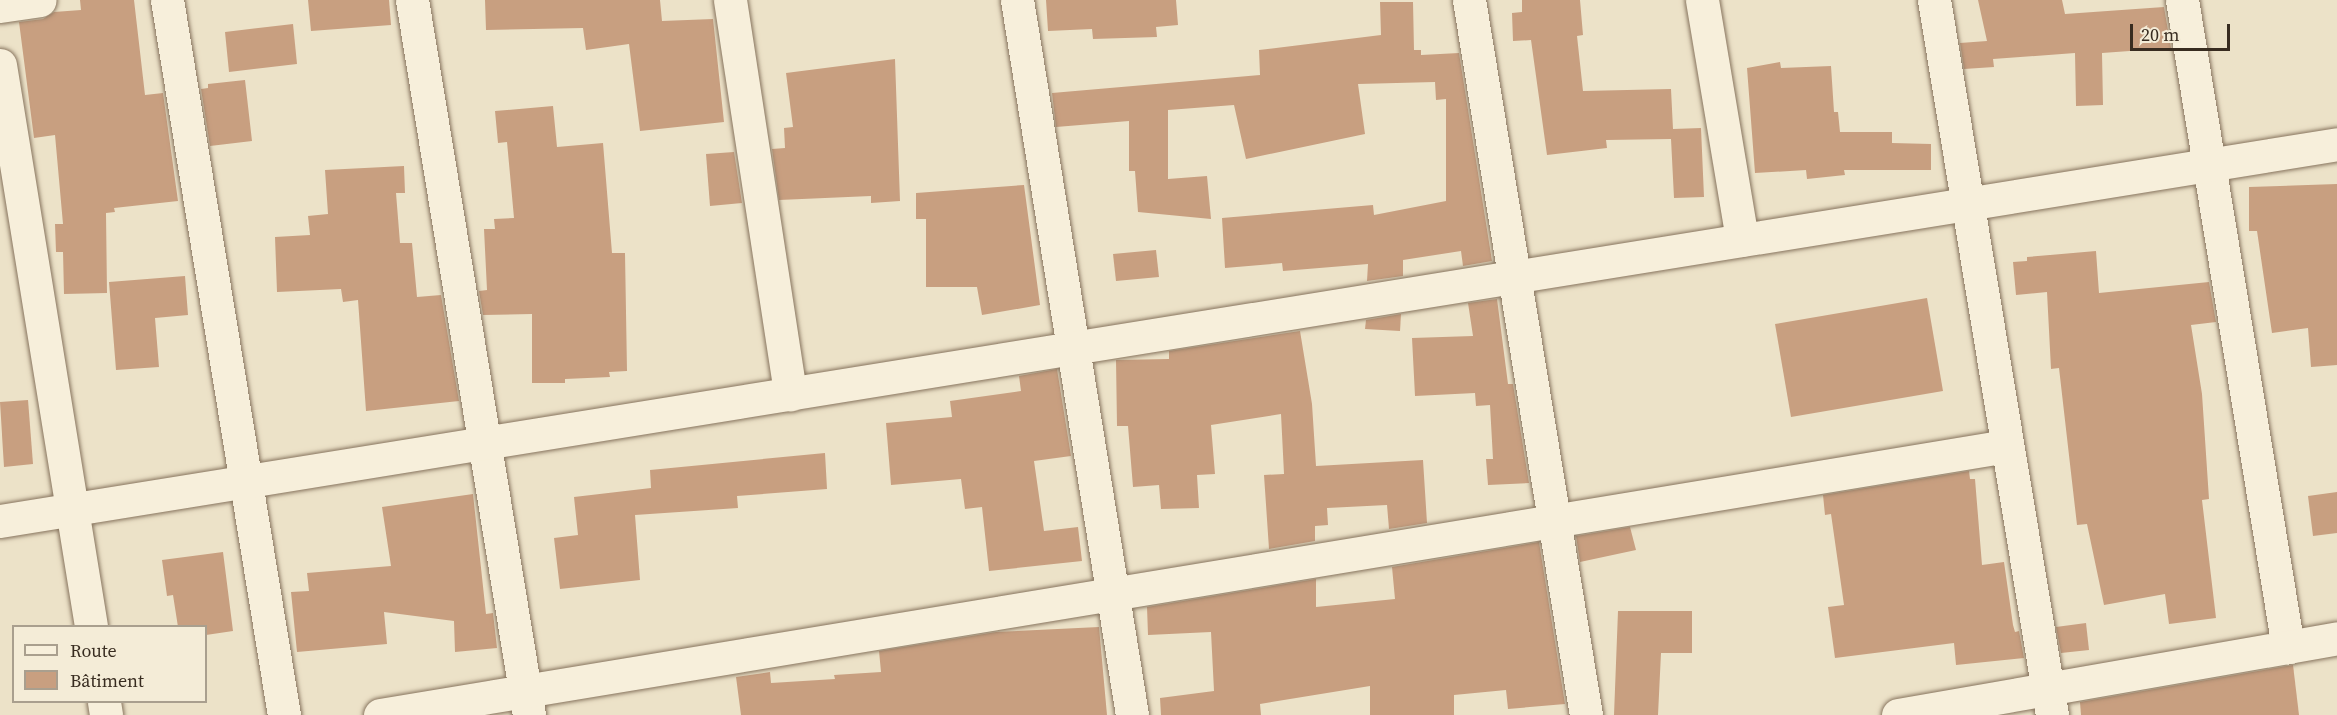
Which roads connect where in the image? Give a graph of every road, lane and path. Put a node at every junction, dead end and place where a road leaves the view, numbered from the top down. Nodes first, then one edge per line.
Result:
1 (40, 0) edge
2 (167, 0) edge
3 (412, 0) edge
4 (730, 0) edge
5 (1017, 0) edge
6 (1469, 0) edge
7 (1702, 0) edge
8 (1934, 0) edge
9 (2182, 0) edge
10 (0, 6) edge
11 (0, 65) edge
12 (2337, 144) edge
13 (2209, 165) junction
14 (1967, 204) junction
15 (1742, 240) junction
16 (1515, 277) junction
17 (1073, 348) junction
18 (790, 394) junction
19 (484, 443) junction
20 (2007, 447) junction
21 (245, 482) junction
22 (72, 509) junction
23 (0, 521) edge
24 (1554, 521) junction
25 (1112, 594) junction
26 (91, 625) edge
27 (2337, 638) edge
28 (2288, 647) junction
29 (2050, 701) edge
30 (527, 703) edge
31 (284, 715) edge
32 (380, 715) edge
33 (1132, 715) edge
34 (1586, 715) edge
35 (1898, 715) edge

1 - 10 street
2 - 21 street
3 - 19 street
4 - 18 street
5 - 17 street
6 - 16 street
7 - 15 street
8 - 14 street
9 - 13 street
11 - 22 street
12 - 13 street
13 - 14 street
13 - 28 street
14 - 15 street
14 - 20 street
15 - 16 street
16 - 17 street
16 - 24 street
17 - 18 street
17 - 25 street
18 - 19 street
19 - 21 street
19 - 30 street
20 - 24 street
20 - 29 street
21 - 22 street
21 - 31 street
22 - 23 street
22 - 26 street
24 - 25 street
24 - 34 street
25 - 30 street
25 - 33 street
27 - 28 street
28 - 29 street
29 - 35 street
30 - 32 street

